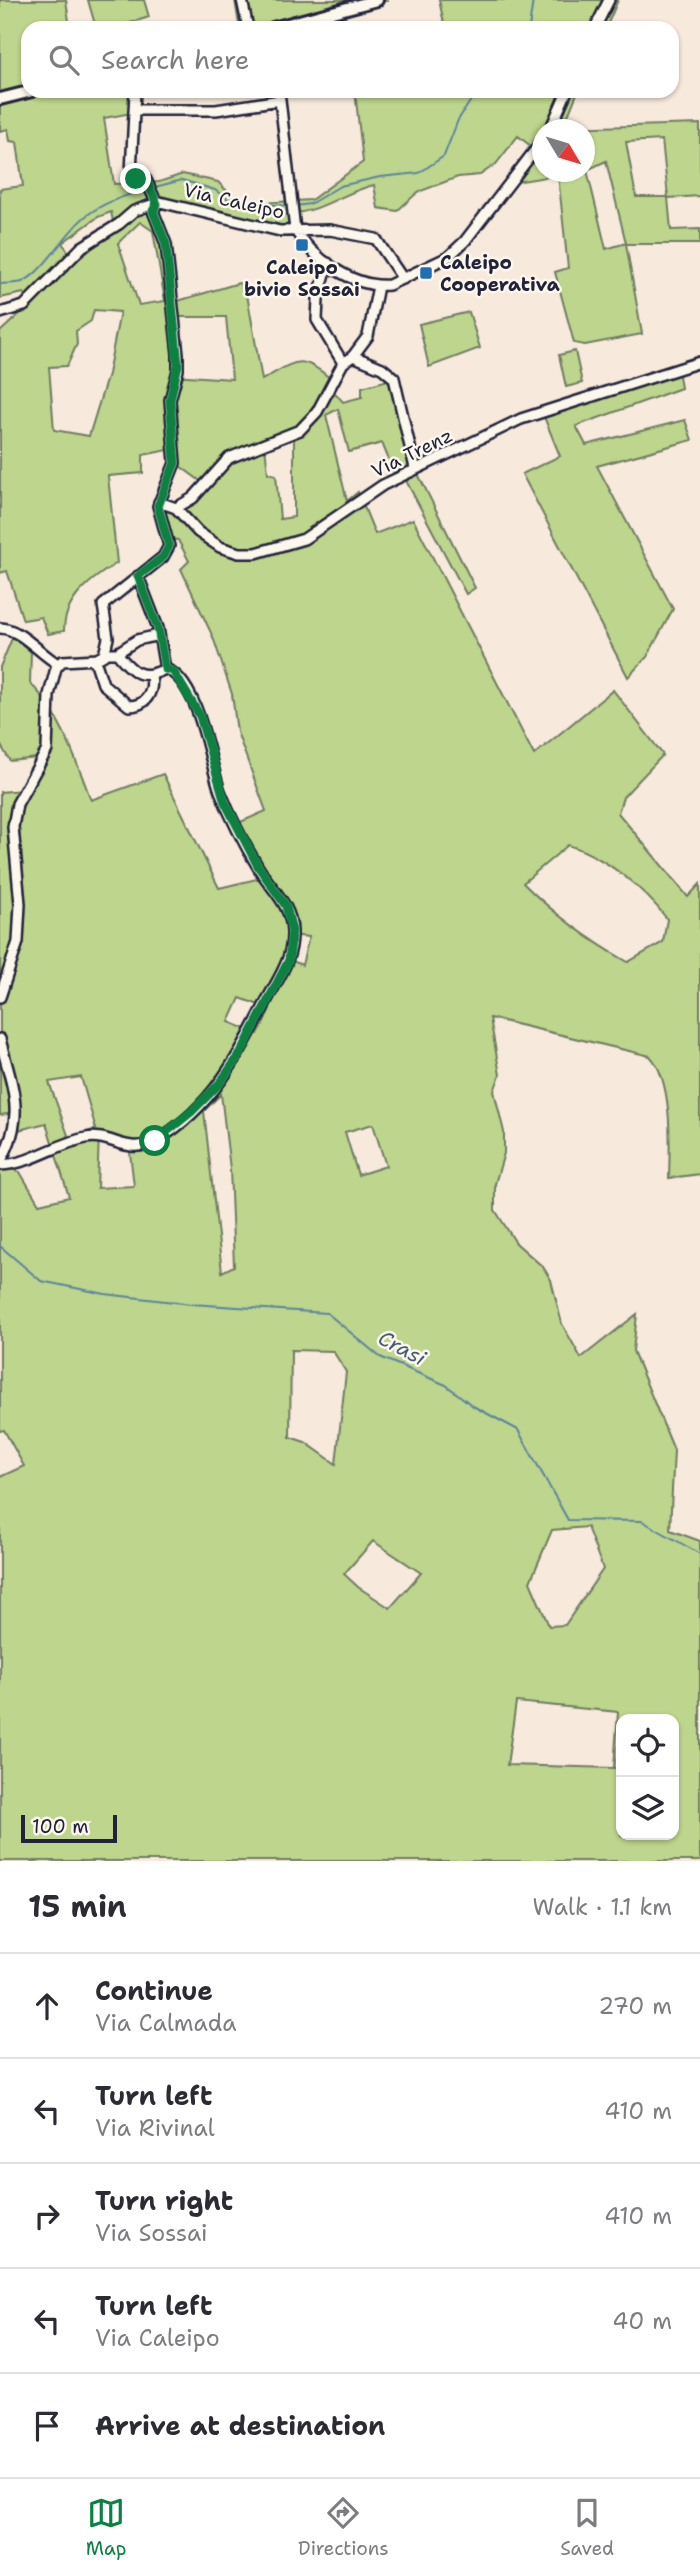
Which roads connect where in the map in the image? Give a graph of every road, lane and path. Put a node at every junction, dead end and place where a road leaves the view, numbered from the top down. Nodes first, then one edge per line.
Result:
1 (242, 0) edge
2 (377, 0) edge
3 (608, 0) edge
4 (246, 21) edge
5 (299, 21) edge
6 (598, 21) edge
7 (21, 94) edge
8 (135, 98) edge
9 (271, 98) edge
10 (280, 98) edge
11 (565, 98) edge
12 (0, 100) edge
13 (136, 110) junction
14 (555, 119) edge
15 (532, 154) edge
16 (156, 201) junction
17 (296, 233) junction
18 (328, 263) junction
19 (403, 279) junction
20 (378, 286) junction
21 (0, 313) edge
22 (353, 356) junction
23 (700, 362) edge
24 (343, 363) junction
25 (415, 468) junction
26 (159, 502) junction
27 (176, 508) junction
28 (138, 576) junction
29 (0, 628) edge
30 (159, 635) junction
31 (106, 653) junction
32 (117, 653) junction
33 (95, 660) junction
34 (58, 664) junction
35 (165, 669) junction
36 (150, 676) junction
37 (0, 997) edge
38 (0, 1039) edge
39 (0, 1163) edge

1 - 4 street
2 - 5 main road
3 - 6 street
7 - 12 main road
8 - 13 street
9 - 13 street
10 - 17 street
11 - 14 street
13 - 16 street, Via Caleipo
15 - 19 street
16 - 17 street, Via Caleipo
16 - 21 street
16 - 26 street
17 - 18 street, Via Caleipo
17 - 19 street
18 - 20 street, Via Caleipo
18 - 24 street
19 - 20 street
20 - 22 street
22 - 24 street
22 - 25 street
23 - 25 street, Via Trenz
24 - 27 street
25 - 27 street, Via Trenz
26 - 27 street, Via Trenz
26 - 28 street
28 - 30 street
28 - 31 street
29 - 34 street
30 - 32 street
30 - 35 street
31 - 32 street
31 - 33 street
32 - 36 street
33 - 34 street
33 - 36 street
34 - 37 street
35 - 36 street
35 - 39 street
38 - 39 street

